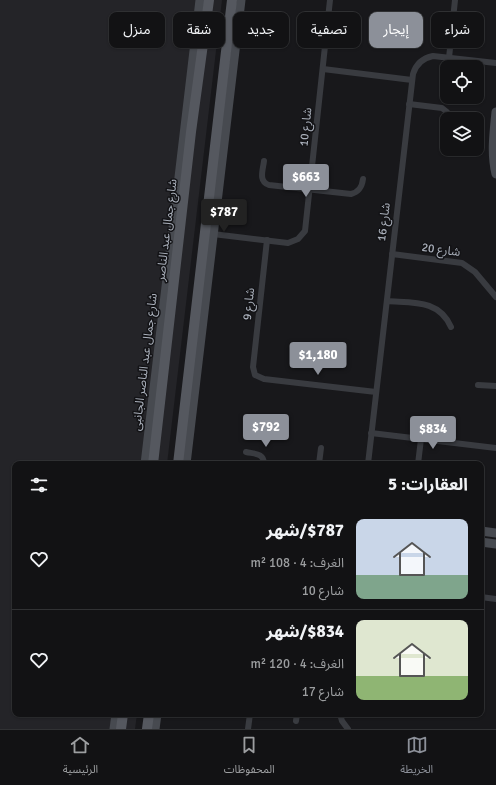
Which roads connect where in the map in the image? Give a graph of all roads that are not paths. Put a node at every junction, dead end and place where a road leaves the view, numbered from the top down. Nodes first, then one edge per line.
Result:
1 (200, 0) edge
2 (209, 0) edge
3 (232, 0) edge
4 (241, 0) edge
5 (330, 0) edge
6 (455, 0) edge
7 (449, 58) junction
8 (496, 63) edge
9 (323, 69) junction
10 (412, 80) junction
11 (409, 104) junction
12 (447, 112) edge
13 (496, 112) edge
14 (188, 132) junction
15 (264, 161) dead end
16 (496, 174) edge
17 (363, 178) dead end
18 (310, 190) junction
19 (213, 234) junction
20 (267, 240) junction
21 (392, 254) junction
22 (496, 298) edge
23 (386, 301) junction
24 (451, 327) dead end
25 (478, 385) dead end
26 (496, 386) edge
27 (376, 392) junction
28 (156, 402) junction
29 (371, 433) junction
30 (421, 439) junction
31 (321, 448) dead end
32 (496, 448) edge
33 (246, 452) dead end
34 (146, 461) edge
35 (154, 461) edge
36 (178, 461) edge
37 (186, 461) edge
38 (264, 461) edge
39 (319, 461) edge
40 (368, 461) edge
41 (418, 461) edge
42 (484, 531) edge
43 (496, 533) edge
44 (484, 542) edge
45 (496, 544) edge
46 (484, 597) edge
47 (496, 599) edge
48 (149, 717) edge
49 (157, 717) edge
50 (250, 717) edge
51 (297, 717) edge
52 (341, 717) edge
53 (296, 721) dead end
54 (147, 729) edge
55 (155, 729) edge
56 (248, 729) edge
57 (348, 729) edge

1 - 14 main road
2 - 14 main road, شارع جمال عبد الناصر
3 - 36 main road
4 - 19 main road
5 - 9 street, شارع 10
6 - 7 street
7 - 8 street, شارع 16
7 - 10 street, شارع 16
9 - 10 street
9 - 18 street, شارع 10
10 - 11 street, شارع 16
11 - 12 street
11 - 21 street, شارع 16
13 - 16 main road
14 - 28 main road, شارع جمال عبد الناصر
15 - 18 street
17 - 18 street
18 - 20 street, شارع 10
19 - 20 street, شارع 10
19 - 37 main road
20 - 27 street, شارع 9
21 - 22 street, شارع 20
21 - 23 street, شارع 16
23 - 24 street
23 - 27 street, شارع 16
25 - 26 street
27 - 29 street, شارع 16
28 - 34 main road, شارع جمال عبد الناصر الجانبى
28 - 35 main road, شارع جمال عبد الناصر
29 - 30 street
29 - 40 street, شارع 16
30 - 32 street
30 - 41 street
31 - 39 street
33 - 38 street
42 - 43 main road
44 - 45 main road
46 - 47 street
48 - 54 main road
49 - 55 main road
50 - 56 street
51 - 53 street
52 - 57 street

